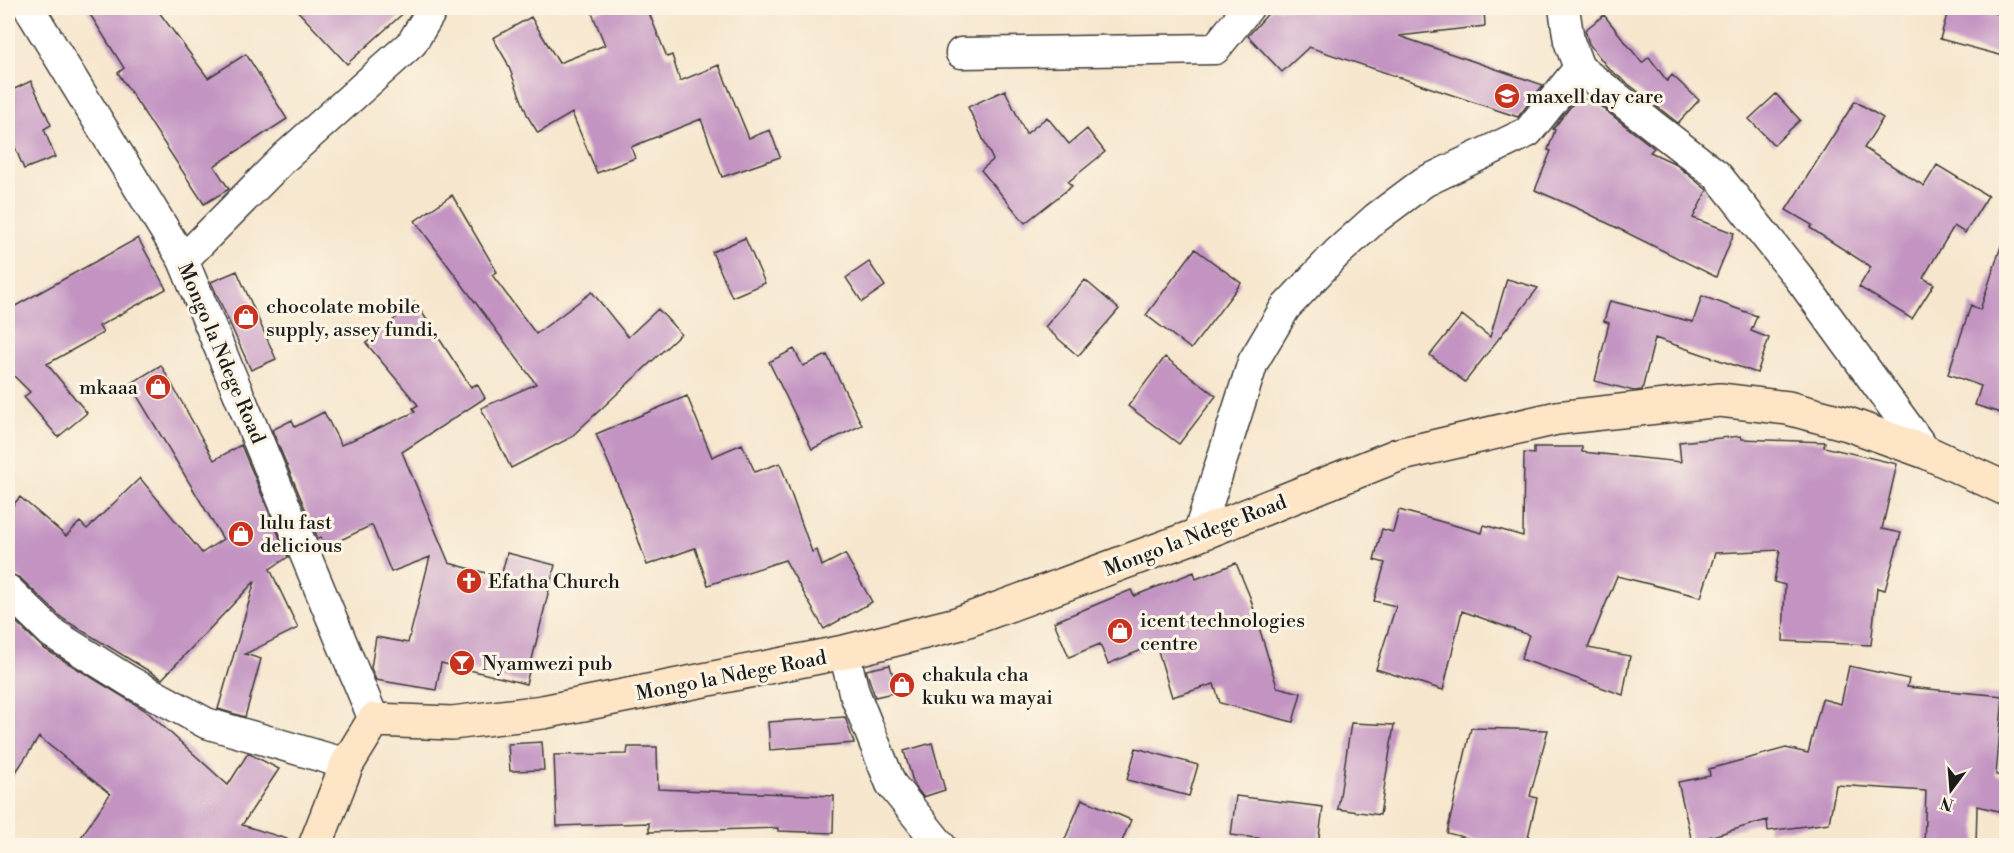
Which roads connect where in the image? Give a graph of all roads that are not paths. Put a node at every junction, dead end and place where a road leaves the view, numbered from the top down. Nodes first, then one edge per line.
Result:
1 (29, 8) edge
2 (433, 8) edge
3 (1248, 8) edge
4 (1564, 8) edge
5 (961, 53) dead end
6 (1579, 68) junction
7 (183, 260) junction
8 (1926, 452) junction
9 (2007, 489) edge
10 (1198, 535) junction
11 (8, 590) edge
12 (844, 652) junction
13 (374, 720) junction
14 (347, 764) junction
15 (315, 846) edge
16 (941, 846) edge

1 - 7 street, Mongo la Ndege Road
2 - 7 street
3 - 5 street
4 - 6 street
6 - 8 street
6 - 10 street
7 - 13 street, Mongo la Ndege Road
8 - 9 street, Mongo la Ndege Road
8 - 10 street, Mongo la Ndege Road
10 - 12 street, Mongo la Ndege Road
11 - 14 street
12 - 13 street, Mongo la Ndege Road
12 - 16 street
13 - 14 street
14 - 15 street

